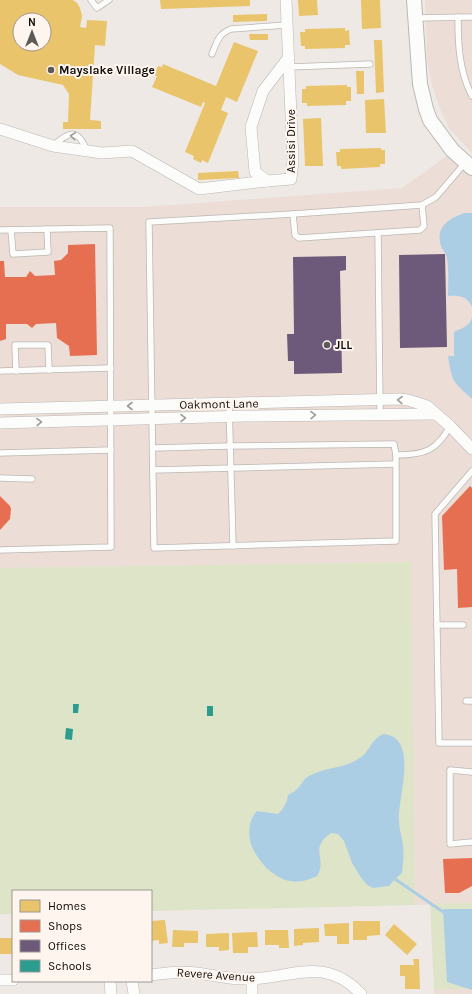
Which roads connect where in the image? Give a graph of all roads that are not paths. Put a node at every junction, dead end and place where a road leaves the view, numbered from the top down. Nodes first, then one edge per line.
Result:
1 (91, 0) edge
2 (109, 0) edge
3 (286, 0) edge
4 (414, 0) edge
5 (458, 17) junction
6 (472, 17) edge
7 (415, 18) junction
8 (287, 25) junction
9 (212, 54) dead end
10 (289, 62) junction
11 (370, 64) dead end
12 (472, 96) edge
13 (0, 129) edge
14 (469, 165) edge
15 (267, 181) junction
16 (422, 204) junction
17 (293, 214) junction
18 (47, 229) junction
19 (0, 230) edge
20 (11, 230) junction
21 (378, 233) junction
22 (111, 368) junction
23 (49, 370) junction
24 (16, 371) junction
25 (0, 372) edge
26 (380, 400) junction
27 (230, 404) junction
28 (111, 406) junction
29 (152, 406) junction
30 (0, 410) edge
31 (380, 414) junction
32 (435, 414) junction
33 (230, 417) junction
34 (152, 419) junction
35 (111, 420) junction
36 (0, 423) edge
37 (450, 426) junction
38 (230, 446) junction
39 (153, 448) junction
40 (472, 449) edge
41 (111, 450) junction
42 (0, 453) edge
43 (396, 456) junction
44 (395, 464) junction
45 (231, 468) junction
46 (153, 470) junction
47 (472, 471) edge
48 (0, 478) edge
49 (32, 479) dead end
50 (233, 546) junction
51 (0, 550) edge
52 (437, 624) junction
53 (463, 625) dead end
54 (472, 743) edge
55 (472, 772) edge
56 (472, 842) edge
57 (152, 975) edge
58 (0, 980) edge
59 (12, 980) edge
60 (252, 980) junction
61 (110, 982) edge
62 (132, 982) edge
63 (111, 994) edge
64 (134, 994) edge
65 (252, 994) edge
66 (361, 994) edge

1 - 2 lane
3 - 8 street, Assisi Drive
4 - 7 street
5 - 6 lane
5 - 7 lane
5 - 12 lane
7 - 14 street
8 - 9 lane
8 - 10 street, Assisi Drive
10 - 11 lane
10 - 15 street
10 - 15 street, Assisi Drive
13 - 15 street
14 - 16 lane
16 - 17 lane
16 - 21 lane
17 - 21 lane
17 - 29 lane
18 - 20 lane
18 - 20 lane
18 - 22 lane
19 - 20 lane
21 - 26 lane
22 - 23 lane
22 - 28 lane
23 - 24 lane
23 - 24 lane
24 - 25 lane
26 - 27 street, Oakmont Lane
26 - 31 lane
32 -> 26 street, Oakmont Lane
27 - 29 street, Oakmont Lane
27 - 33 lane
29 -> 28 street, Oakmont Lane
28 - 30 street, Oakmont Lane
28 - 35 lane
29 - 34 lane
31 - 32 street, Oakmont Lane
33 -> 31 street, Oakmont Lane
32 - 37 street, Oakmont Lane
34 -> 33 street, Oakmont Lane
33 - 38 lane
34 - 35 street, Oakmont Lane
34 - 39 lane
36 -> 35 street, Oakmont Lane
35 - 41 lane
37 - 40 street, Oakmont Lane
37 - 43 lane
38 - 39 lane
38 - 43 lane
38 - 45 lane
39 - 46 lane
41 - 42 lane
41 - 51 lane
43 - 44 lane
44 - 45 lane
44 - 50 lane
45 - 46 lane
45 - 50 lane
46 - 50 lane
47 - 52 lane
48 - 49 lane
52 - 53 lane
52 - 54 lane
55 - 56 lane
57 - 60 street, Revere Avenue
58 - 59 street
60 - 65 street
60 - 66 street, Revere Avenue
61 - 63 street
62 - 64 street

